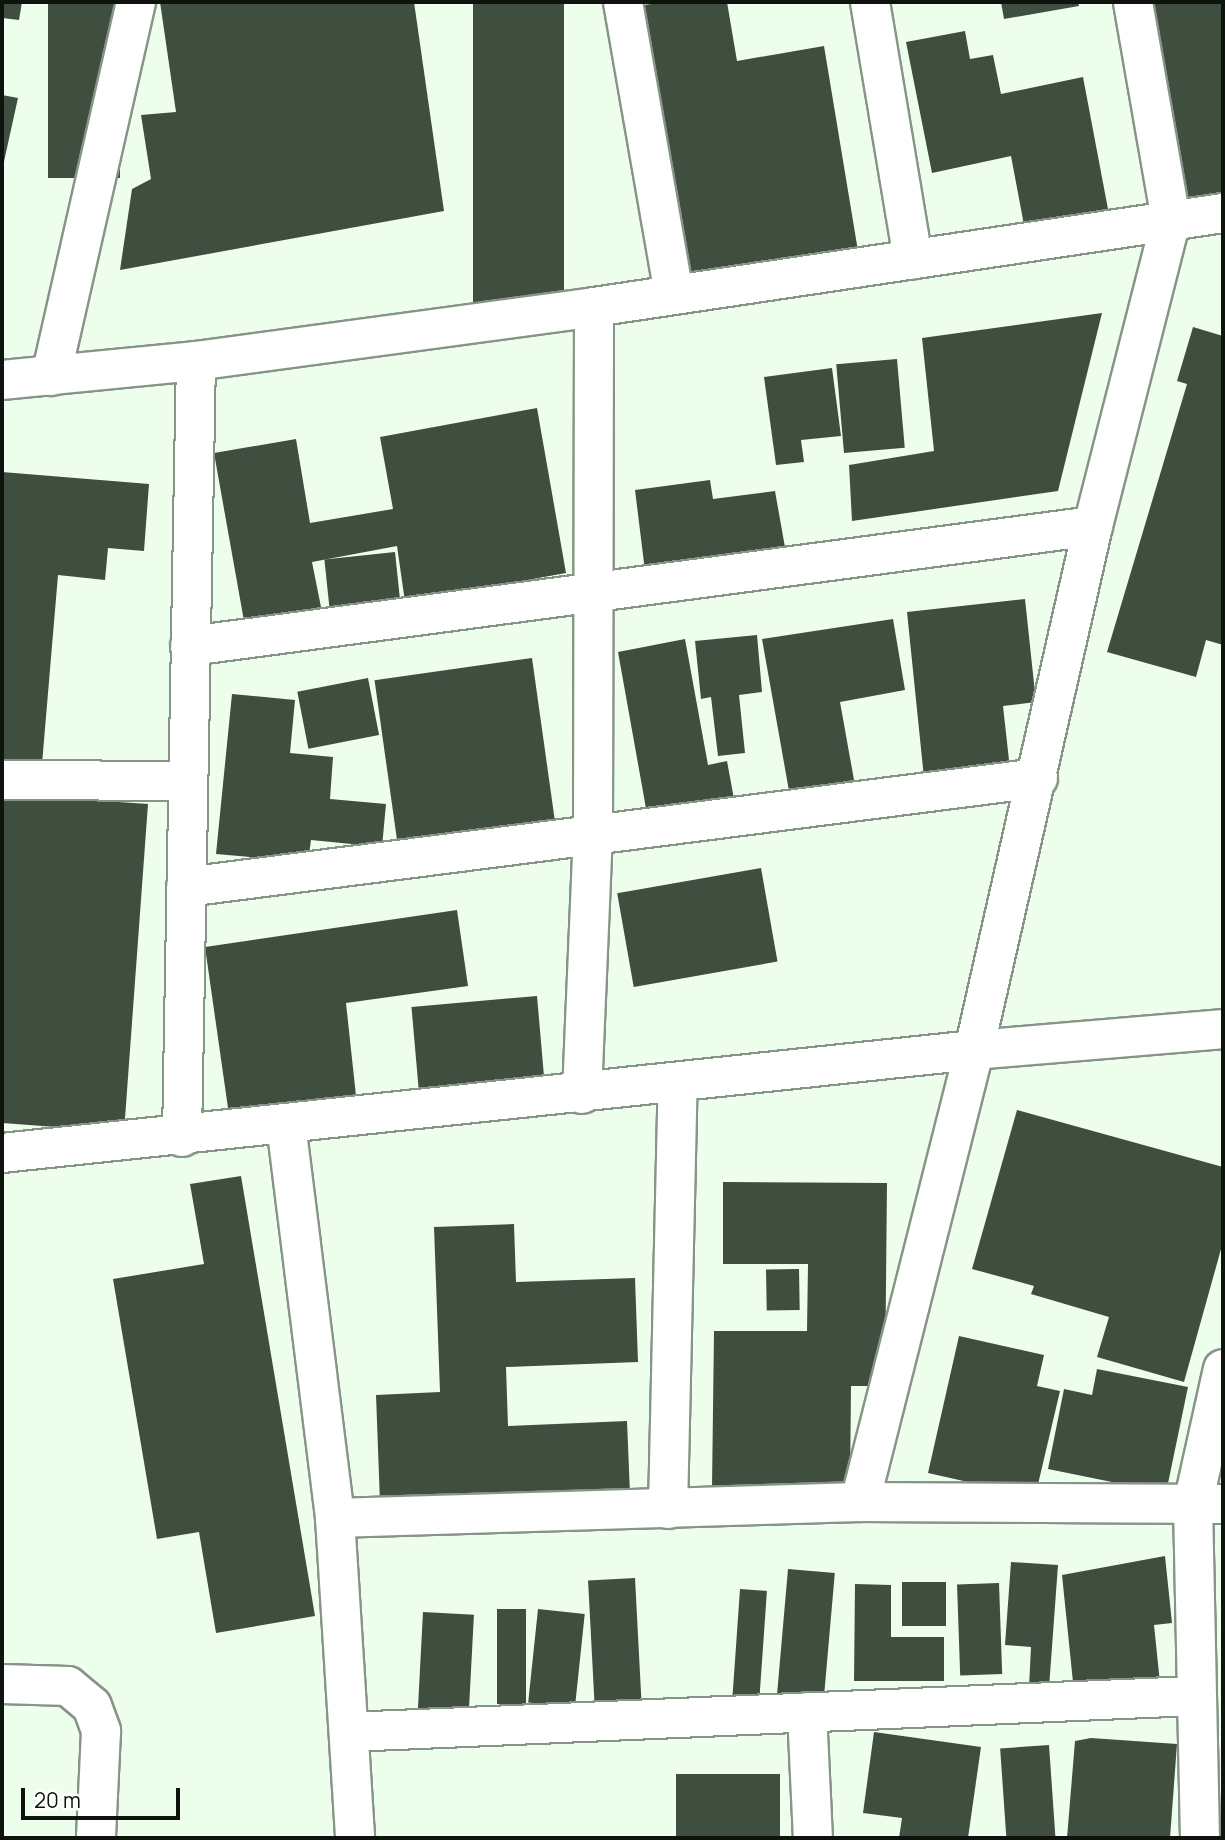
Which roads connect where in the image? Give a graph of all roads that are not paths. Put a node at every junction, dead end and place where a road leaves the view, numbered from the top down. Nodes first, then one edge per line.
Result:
1 (136, 2) edge
2 (623, 2) edge
3 (870, 2) edge
4 (1133, 2) edge
5 (1223, 214) edge
6 (1171, 220) junction
7 (913, 259) junction
8 (674, 295) junction
9 (594, 307) junction
10 (196, 361) junction
11 (51, 376) junction
12 (2, 380) edge
13 (1093, 526) junction
14 (596, 592) junction
15 (190, 646) junction
16 (1038, 778) junction
17 (2, 780) edge
18 (185, 780) junction
19 (593, 836) junction
20 (186, 887) junction
21 (1223, 1029) edge
22 (974, 1050) junction
23 (678, 1083) junction
24 (582, 1094) junction
25 (286, 1124) junction
26 (183, 1137) junction
27 (2, 1153) edge
28 (1223, 1369) edge
29 (860, 1502) junction
30 (1208, 1504) edge
31 (668, 1509) junction
32 (335, 1518) junction
33 (2, 1684) edge
34 (1195, 1696) junction
35 (807, 1712) junction
36 (349, 1731) junction
37 (96, 1838) edge
38 (355, 1838) edge
39 (813, 1838) edge
40 (1200, 1838) edge

1 - 11 street
2 - 8 street
3 - 7 street
4 - 6 street
5 - 6 street
6 - 7 street
6 - 13 street
7 - 8 street
8 - 9 street
9 - 10 street
9 - 14 street
10 - 11 street
10 - 15 street
11 - 12 street
13 - 14 street
13 - 16 street
14 - 15 street
14 - 19 street
15 - 18 street
16 - 19 street
16 - 22 street
17 - 18 street
18 - 20 street
19 - 20 street
19 - 24 street
20 - 26 street
21 - 22 street
22 - 23 street
22 - 29 street
23 - 24 street
23 - 31 street
24 - 25 street
25 - 26 street
25 - 32 street
26 - 27 street
28 - 30 street
29 - 30 street
29 - 31 street
30 - 34 street
31 - 32 street
32 - 36 street
33 - 37 street
34 - 35 street
34 - 40 street
35 - 36 street
35 - 39 street
36 - 38 street

